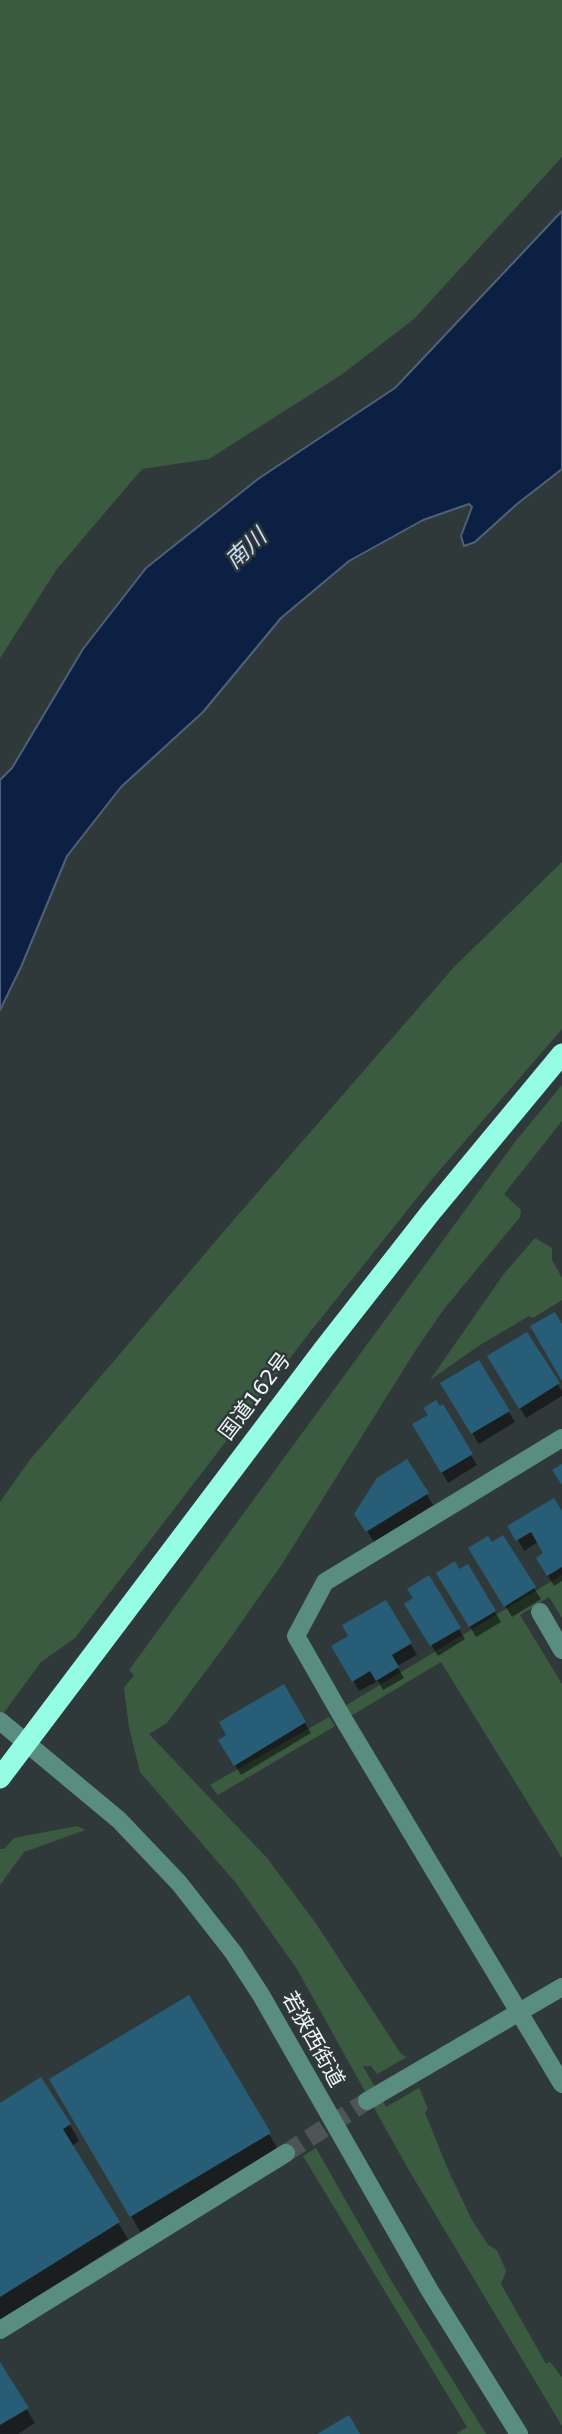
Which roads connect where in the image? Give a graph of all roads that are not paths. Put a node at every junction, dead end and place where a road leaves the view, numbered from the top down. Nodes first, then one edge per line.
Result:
1 (562, 1054) edge
2 (562, 1438) edge
3 (540, 1612) dead end
4 (562, 1650) edge
5 (0, 1721) edge
6 (28, 1743) junction
7 (0, 1778) edge
8 (562, 1987) edge
9 (520, 2013) junction
10 (562, 2084) edge
11 (367, 2101) tunnel mouth
12 (286, 2153) tunnel mouth
13 (0, 2330) edge
14 (519, 2434) edge

1 - 6 highway, 国道162号
2 - 9 street
3 - 4 street
5 - 6 street, 若狭西街道
6 - 7 highway, 国道162号
6 - 14 street, 若狭西街道
8 - 9 street
9 - 10 street
9 - 11 street
12 - 13 street

